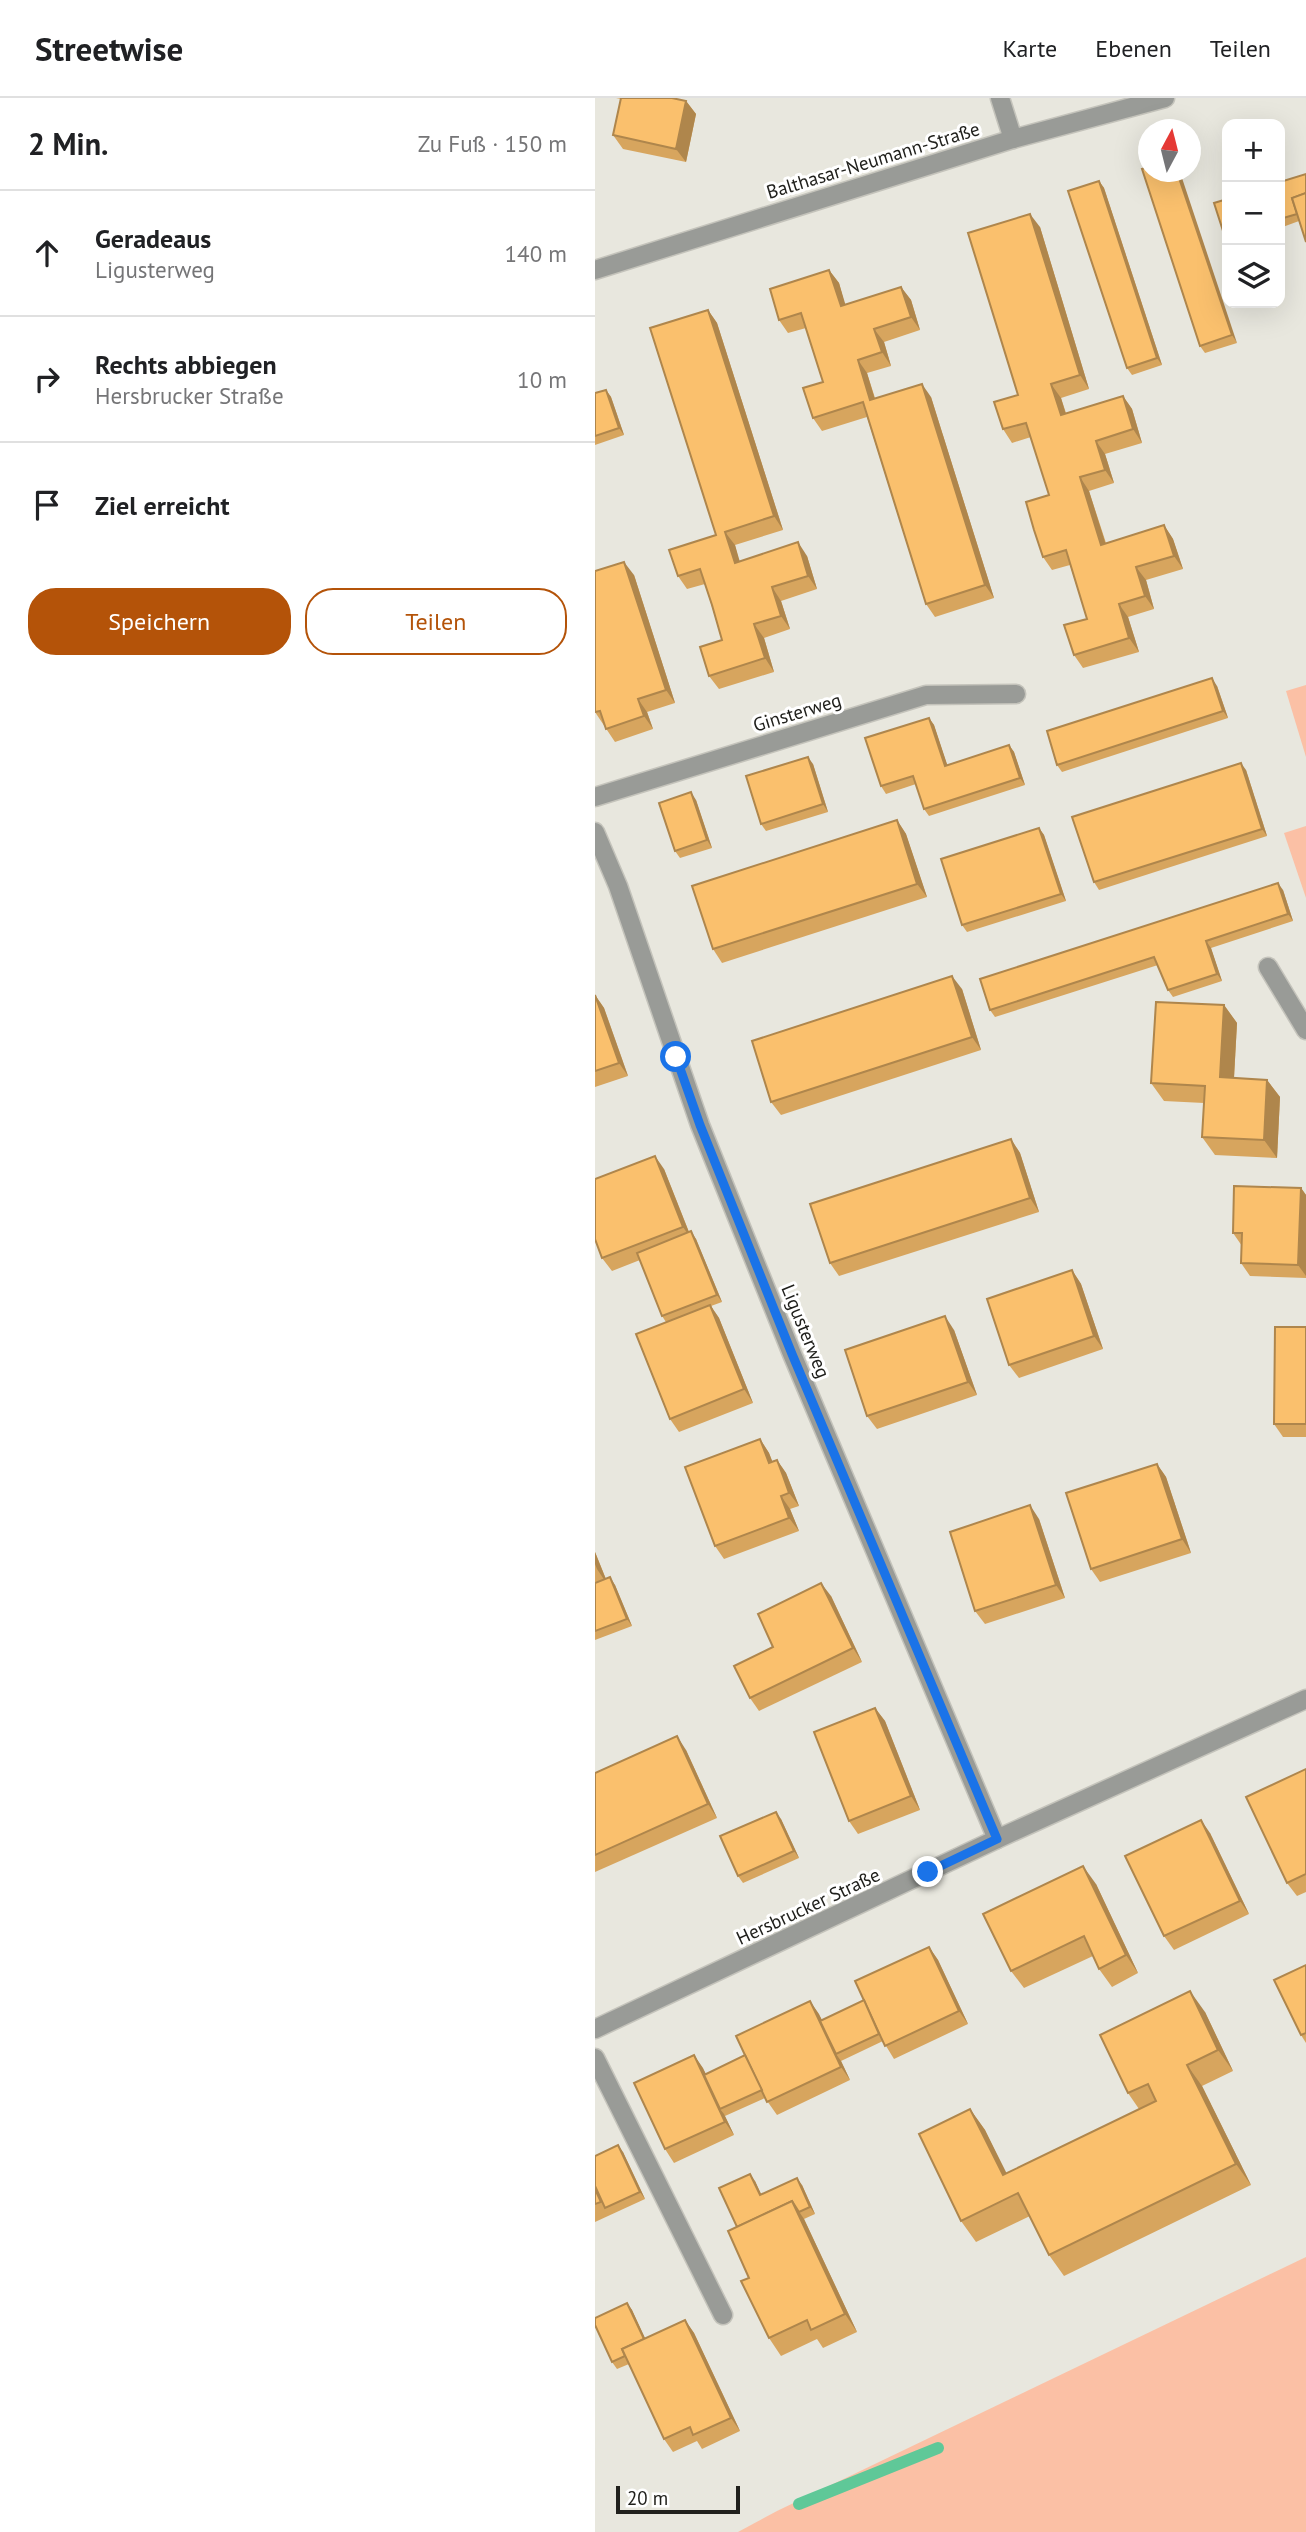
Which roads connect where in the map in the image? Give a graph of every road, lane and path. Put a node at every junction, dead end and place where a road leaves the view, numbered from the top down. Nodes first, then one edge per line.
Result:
1 (1000, 98) edge
2 (1165, 98) edge
3 (1013, 139) junction
4 (595, 270) edge
5 (1016, 694) dead end
6 (595, 797) edge
7 (595, 832) edge
8 (1268, 967) dead end
9 (1306, 1030) edge
10 (1306, 1699) edge
11 (997, 1839) junction
12 (595, 2029) edge
13 (595, 2058) edge
14 (723, 2315) dead end

1 - 3 street
2 - 3 street, Balthasar-Neumann-Straße
3 - 4 street, Balthasar-Neumann-Straße
5 - 6 street, Ginsterweg
7 - 11 street, Ligusterweg
8 - 9 street
10 - 11 street, Hersbrucker Straße
11 - 12 street, Hersbrucker Straße
13 - 14 street

